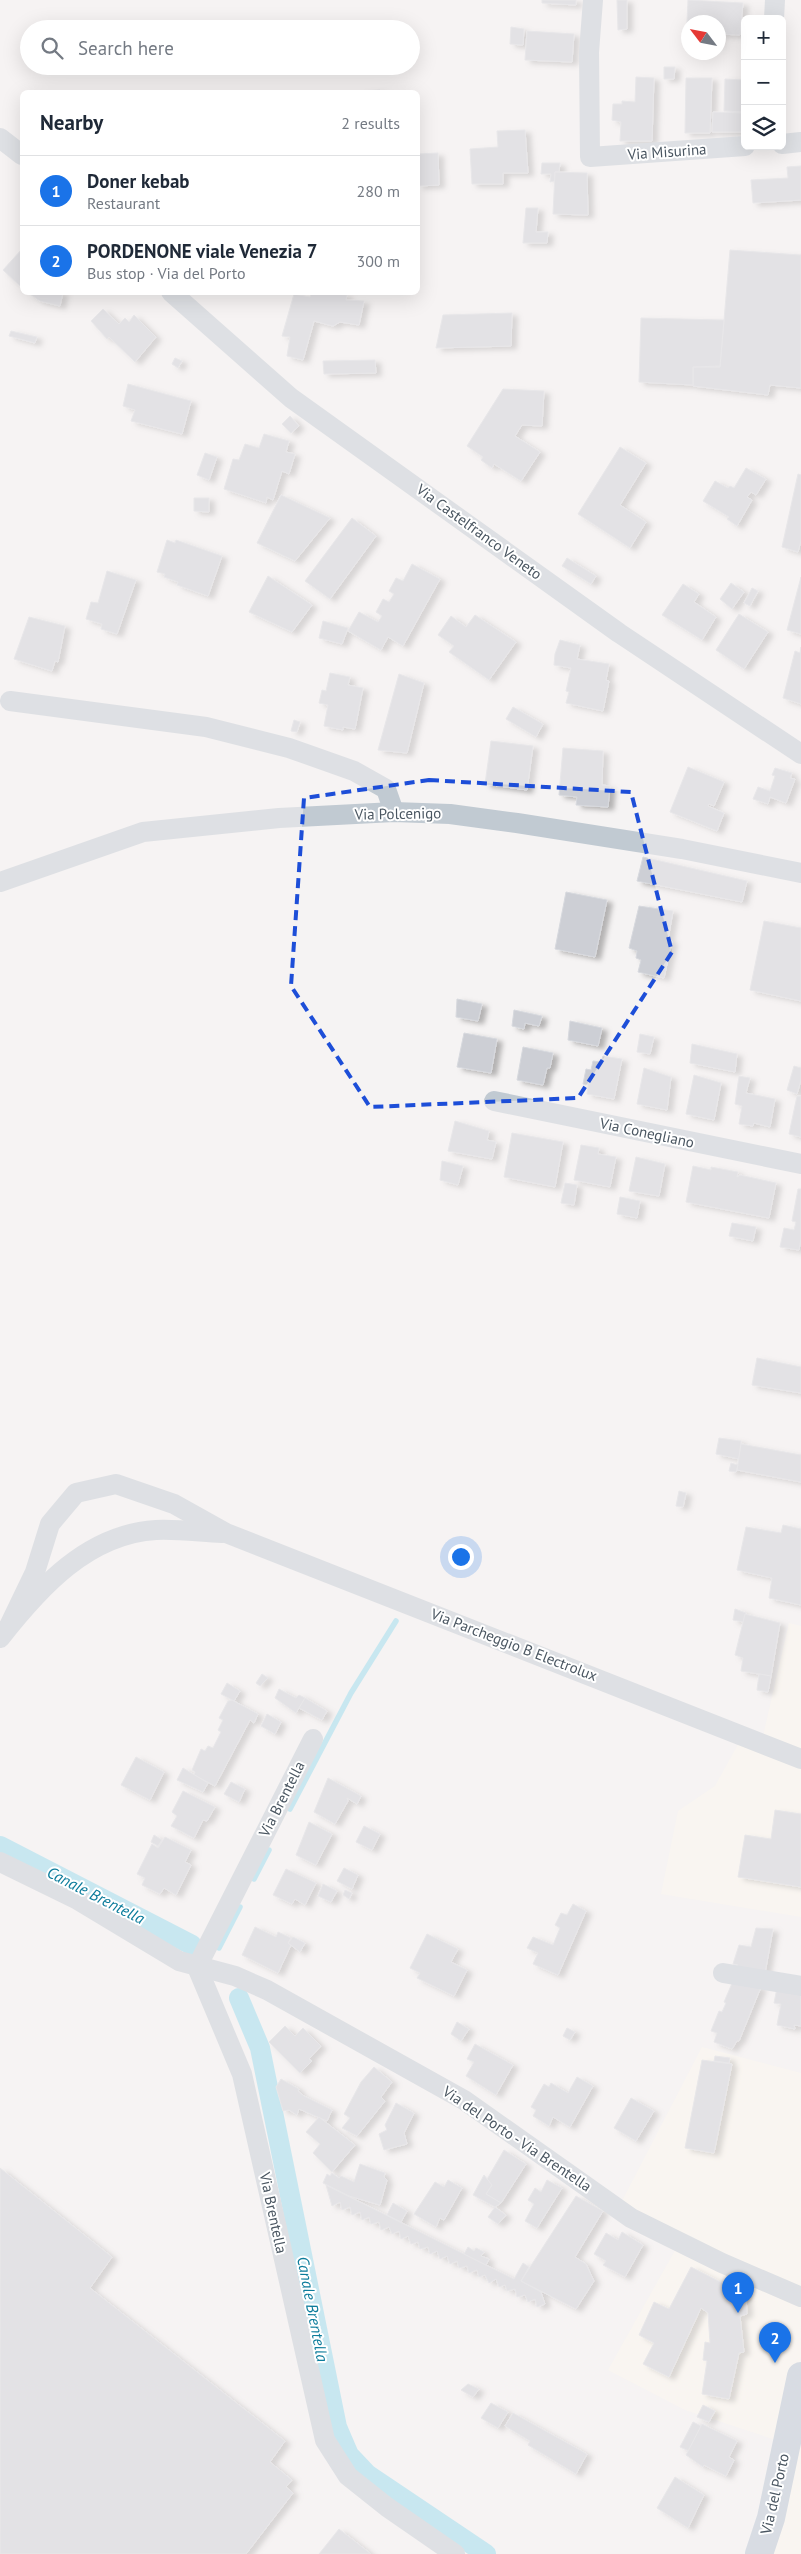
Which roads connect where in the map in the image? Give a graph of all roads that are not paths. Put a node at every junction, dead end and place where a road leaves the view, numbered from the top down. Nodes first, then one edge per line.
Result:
1 (593, 0) edge
2 (775, 0) edge
3 (774, 15) edge
4 (0, 138) edge
5 (801, 142) edge
6 (786, 144) edge
7 (741, 146) edge
8 (20, 153) edge
9 (174, 295) edge
10 (10, 701) dead end
11 (801, 754) edge
12 (394, 812) junction
13 (801, 872) edge
14 (0, 882) edge
15 (494, 1101) dead end
16 (801, 1164) edge
17 (226, 1533) junction
18 (42, 1551) junction
19 (64, 1569) junction
20 (5, 1632) edge
21 (313, 1739) dead end
22 (801, 1759) edge
23 (0, 1862) edge
24 (197, 1967) junction
25 (723, 1973) dead end
26 (801, 1986) edge
27 (801, 2297) edge
28 (801, 2376) edge
29 (455, 2554) edge
30 (759, 2554) edge

1 - 7 street, Via Misurina
2 - 3 street
4 - 8 street
5 - 6 street
9 - 11 street, Via Castelfranco Veneto
10 - 12 street
12 - 13 street, Via Polcenigo
12 - 14 street, Via Polcenigo
15 - 16 street, Via Conegliano
17 - 18 street, Via Parcheggio B Electrolux
17 - 19 street, Via Parcheggio B Electrolux
17 - 22 street, Via Parcheggio B Electrolux
18 - 19 street
18 - 20 street, Via Parcheggio B Electrolux
19 - 20 street, Via Parcheggio B Electrolux
21 - 24 street, Via Brentella
23 - 24 street
24 - 27 street, Via del Porto - Via Brentella
24 - 29 street, Via Brentella
25 - 26 street
28 - 30 main road, Via del Porto

